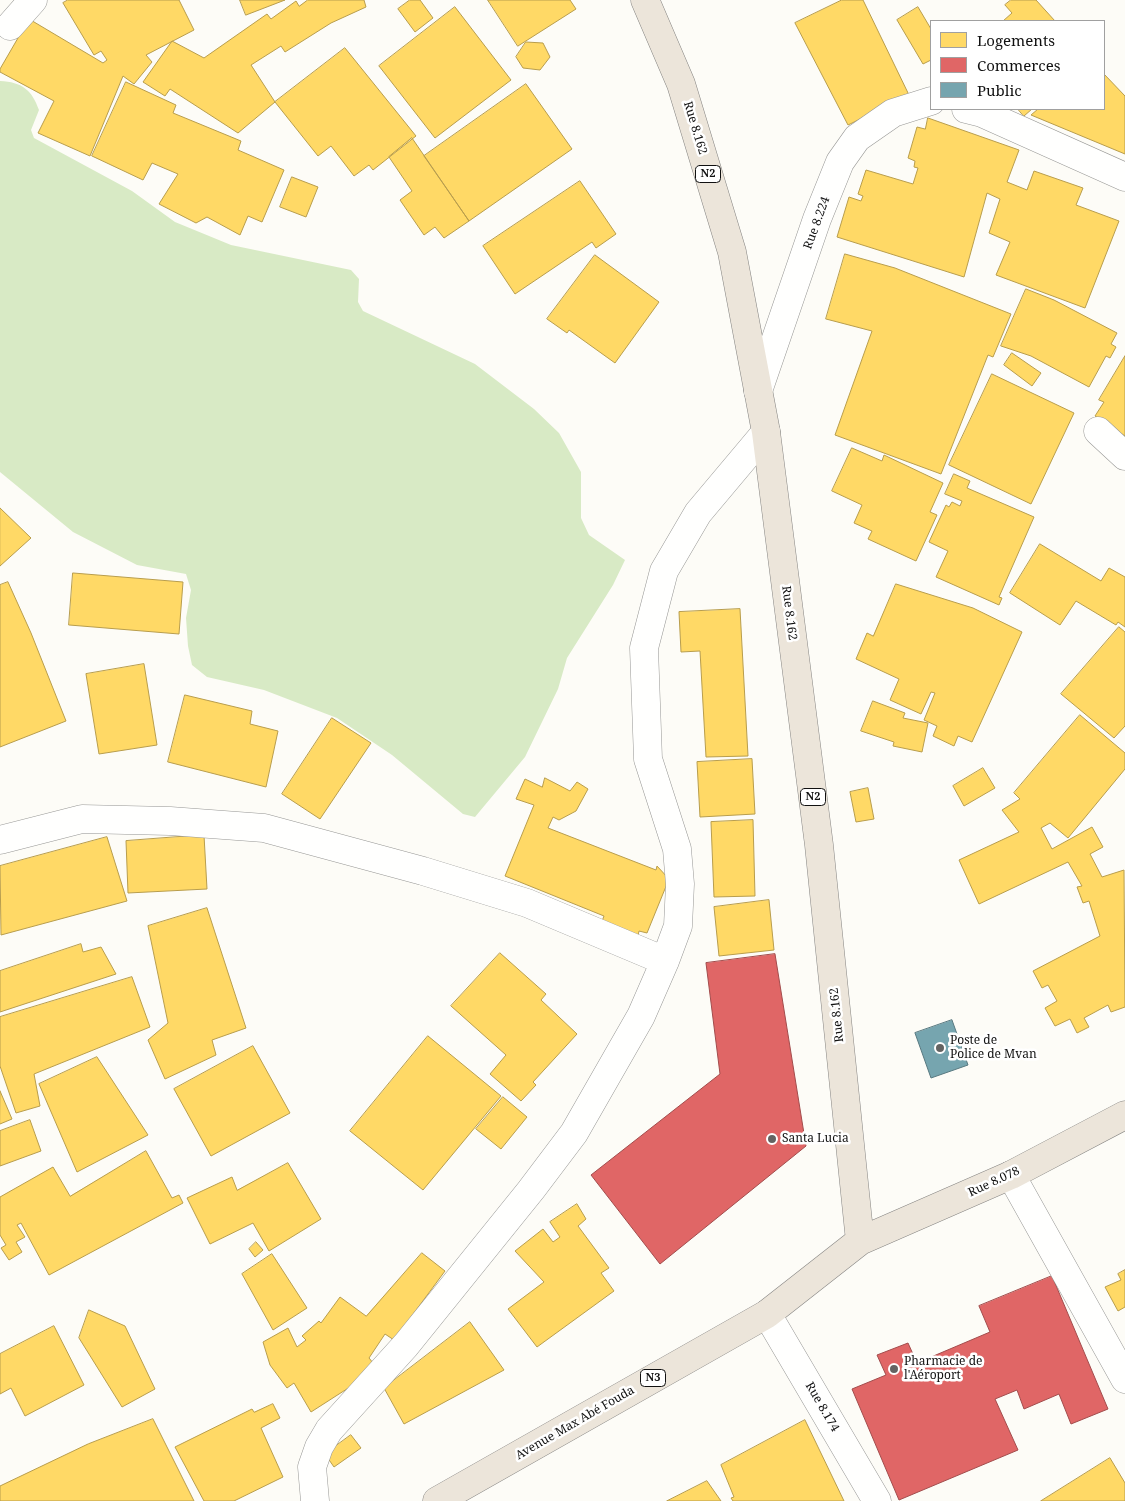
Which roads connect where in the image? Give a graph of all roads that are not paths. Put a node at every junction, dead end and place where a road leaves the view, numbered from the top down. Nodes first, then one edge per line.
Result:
1 (33, 0) edge
2 (645, 0) edge
3 (10, 26) dead end
4 (930, 101) edge
5 (971, 110) edge
6 (1125, 177) edge
7 (758, 391) junction
8 (1098, 431) dead end
9 (766, 432) junction
10 (1125, 456) edge
11 (0, 840) edge
12 (665, 961) junction
13 (1125, 1115) edge
14 (1011, 1175) junction
15 (860, 1241) junction
16 (767, 1314) junction
17 (1125, 1378) edge
18 (315, 1501) edge
19 (437, 1501) edge
20 (877, 1501) edge

1 - 3 street
2 - 7 highway, Rue 8.162 / N2
4 - 7 street, Rue 8.224
5 - 6 street
7 - 9 highway, Rue 8.162 / N2
8 - 10 street
9 - 12 street
9 - 15 highway, Rue 8.162 / N2
11 - 12 street
12 - 18 street
13 - 14 highway, Rue 8.078 / N3
14 - 15 highway, Rue 8.078 / N3
14 - 17 street
15 - 16 highway, Avenue Max Abé Fouda / N3
16 - 19 highway, Avenue Max Abé Fouda / N3
16 - 20 street, Rue 8.174

